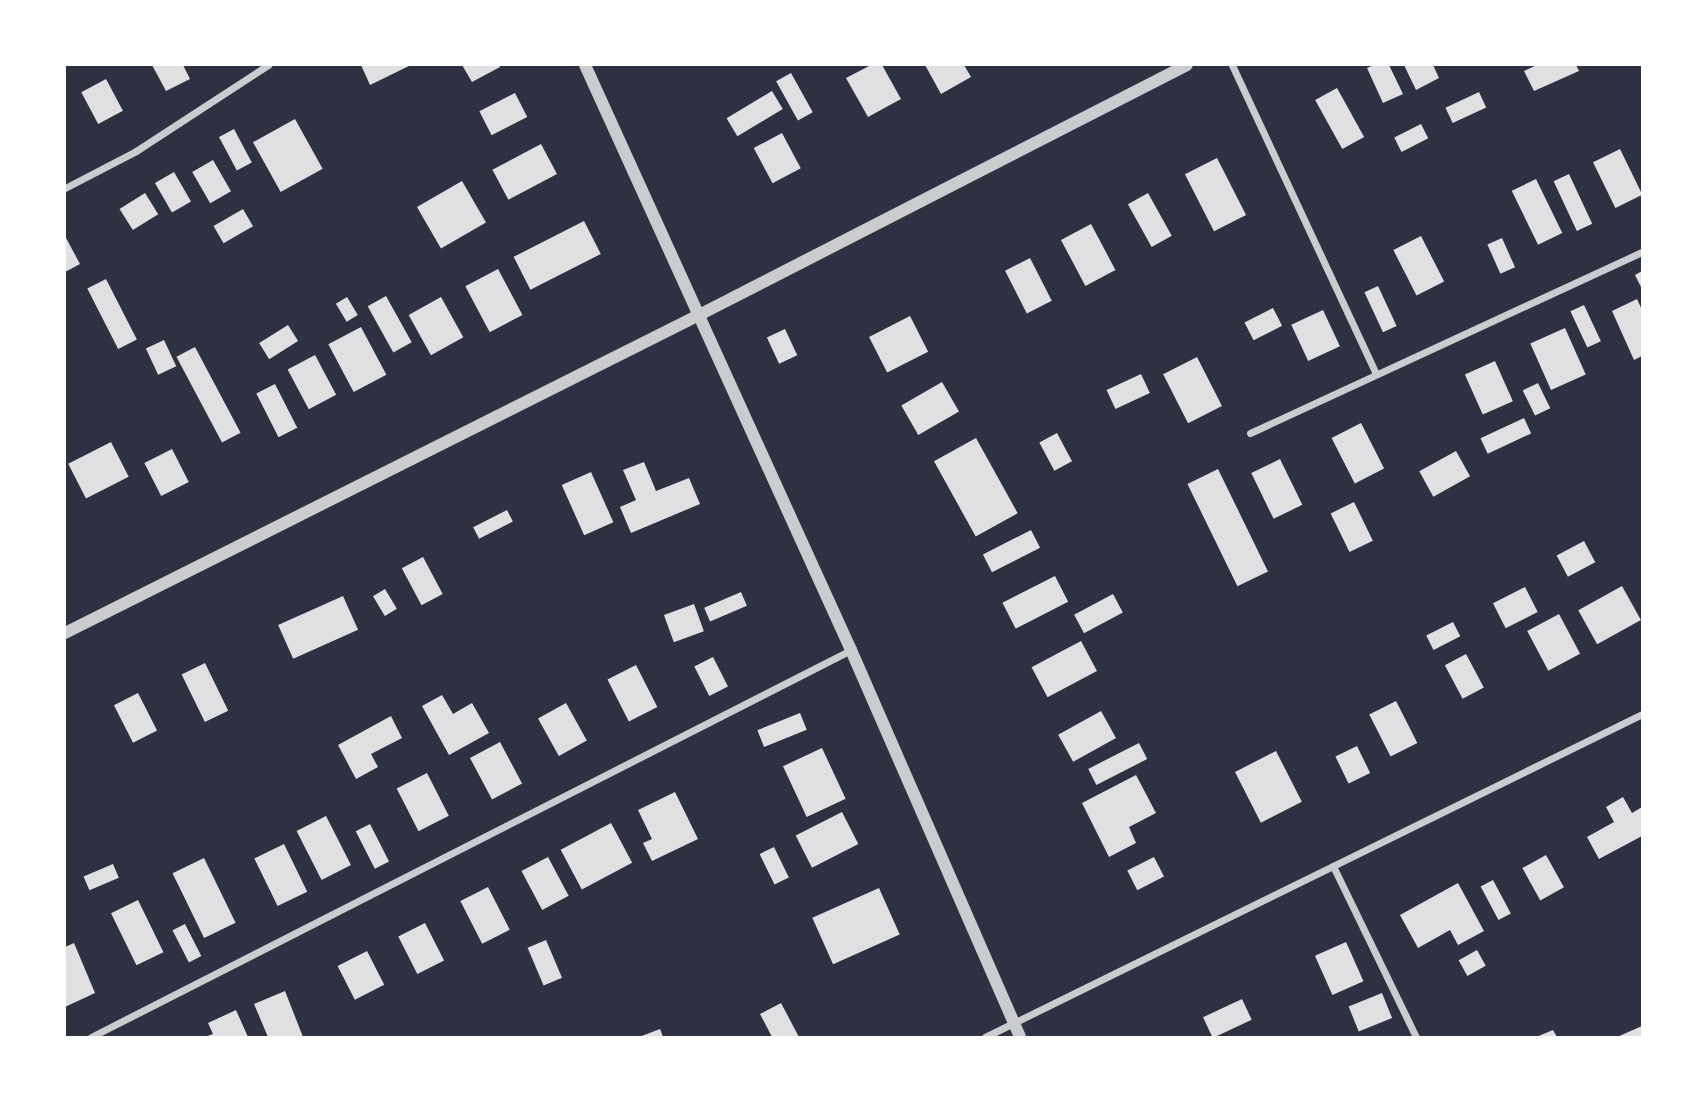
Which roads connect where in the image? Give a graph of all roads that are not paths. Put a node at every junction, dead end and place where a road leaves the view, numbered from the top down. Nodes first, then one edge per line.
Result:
1 (268, 65) edge
2 (585, 65) edge
3 (1187, 65) edge
4 (1232, 65) edge
5 (65, 188) edge
6 (1642, 252) edge
7 (699, 315) junction
8 (1376, 374) junction
9 (1250, 433) dead end
10 (65, 633) edge
11 (851, 650) junction
12 (1642, 714) edge
13 (1333, 866) junction
14 (1013, 1023) junction
15 (91, 1037) edge
16 (985, 1037) edge
17 (1020, 1037) edge
18 (1416, 1037) edge

1 - 5 street
2 - 7 street
3 - 7 street
4 - 8 street
6 - 8 street
7 - 10 street
7 - 11 street
8 - 9 street
11 - 14 street
11 - 15 street
12 - 13 street
13 - 14 street
13 - 18 street
14 - 16 street
14 - 17 street

